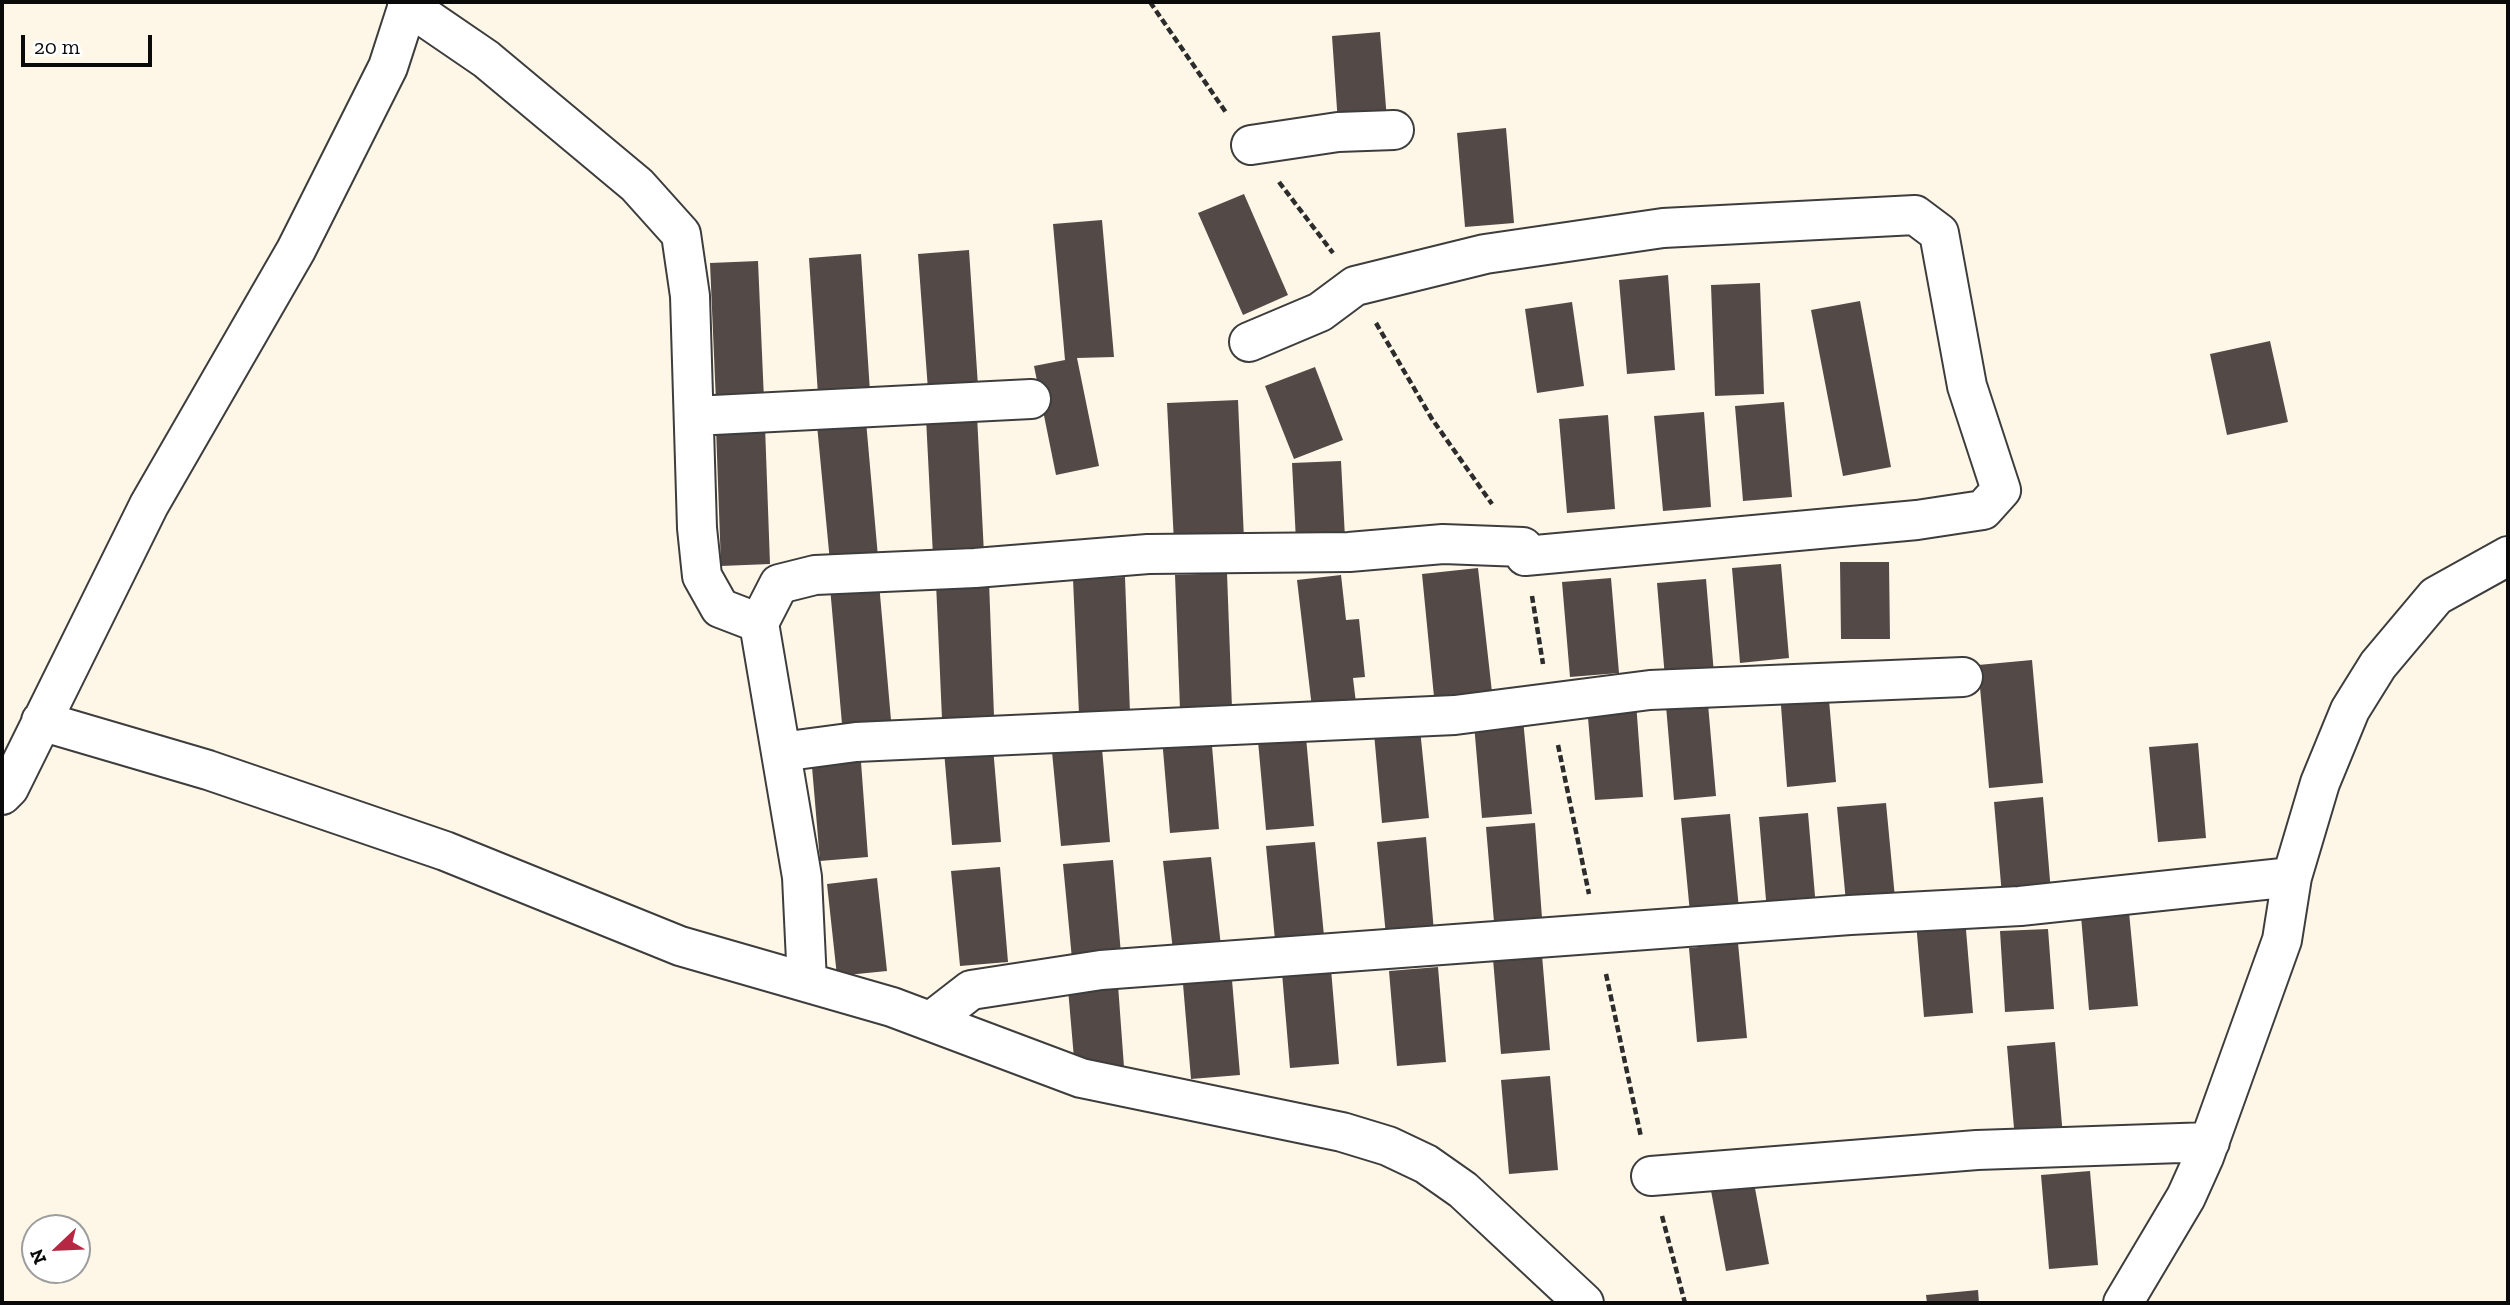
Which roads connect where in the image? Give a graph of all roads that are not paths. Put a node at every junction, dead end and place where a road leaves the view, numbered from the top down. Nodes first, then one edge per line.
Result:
1 (408, 4) edge
2 (1394, 130) dead end
3 (1251, 145) road end
4 (1250, 342) dead end
5 (1031, 399) dead end
6 (694, 415) junction
7 (2508, 556) edge
8 (759, 623) junction
9 (1963, 677) dead end
10 (41, 721) junction
11 (781, 752) junction
12 (2, 795) edge
13 (2292, 877) junction
14 (807, 982) junction
15 (931, 1021) junction
16 (2210, 1142) junction
17 (1651, 1176) road end
18 (1584, 1303) edge
19 (2123, 1303) edge

1 - 6 street
1 - 10 street
2 - 3 street
4 - 8 street
5 - 6 street
6 - 8 street
7 - 13 street
8 - 11 street
9 - 11 street
10 - 12 street
10 - 14 street
11 - 14 street
13 - 15 street
13 - 16 street
14 - 15 street
15 - 18 street
16 - 17 street
16 - 19 street

